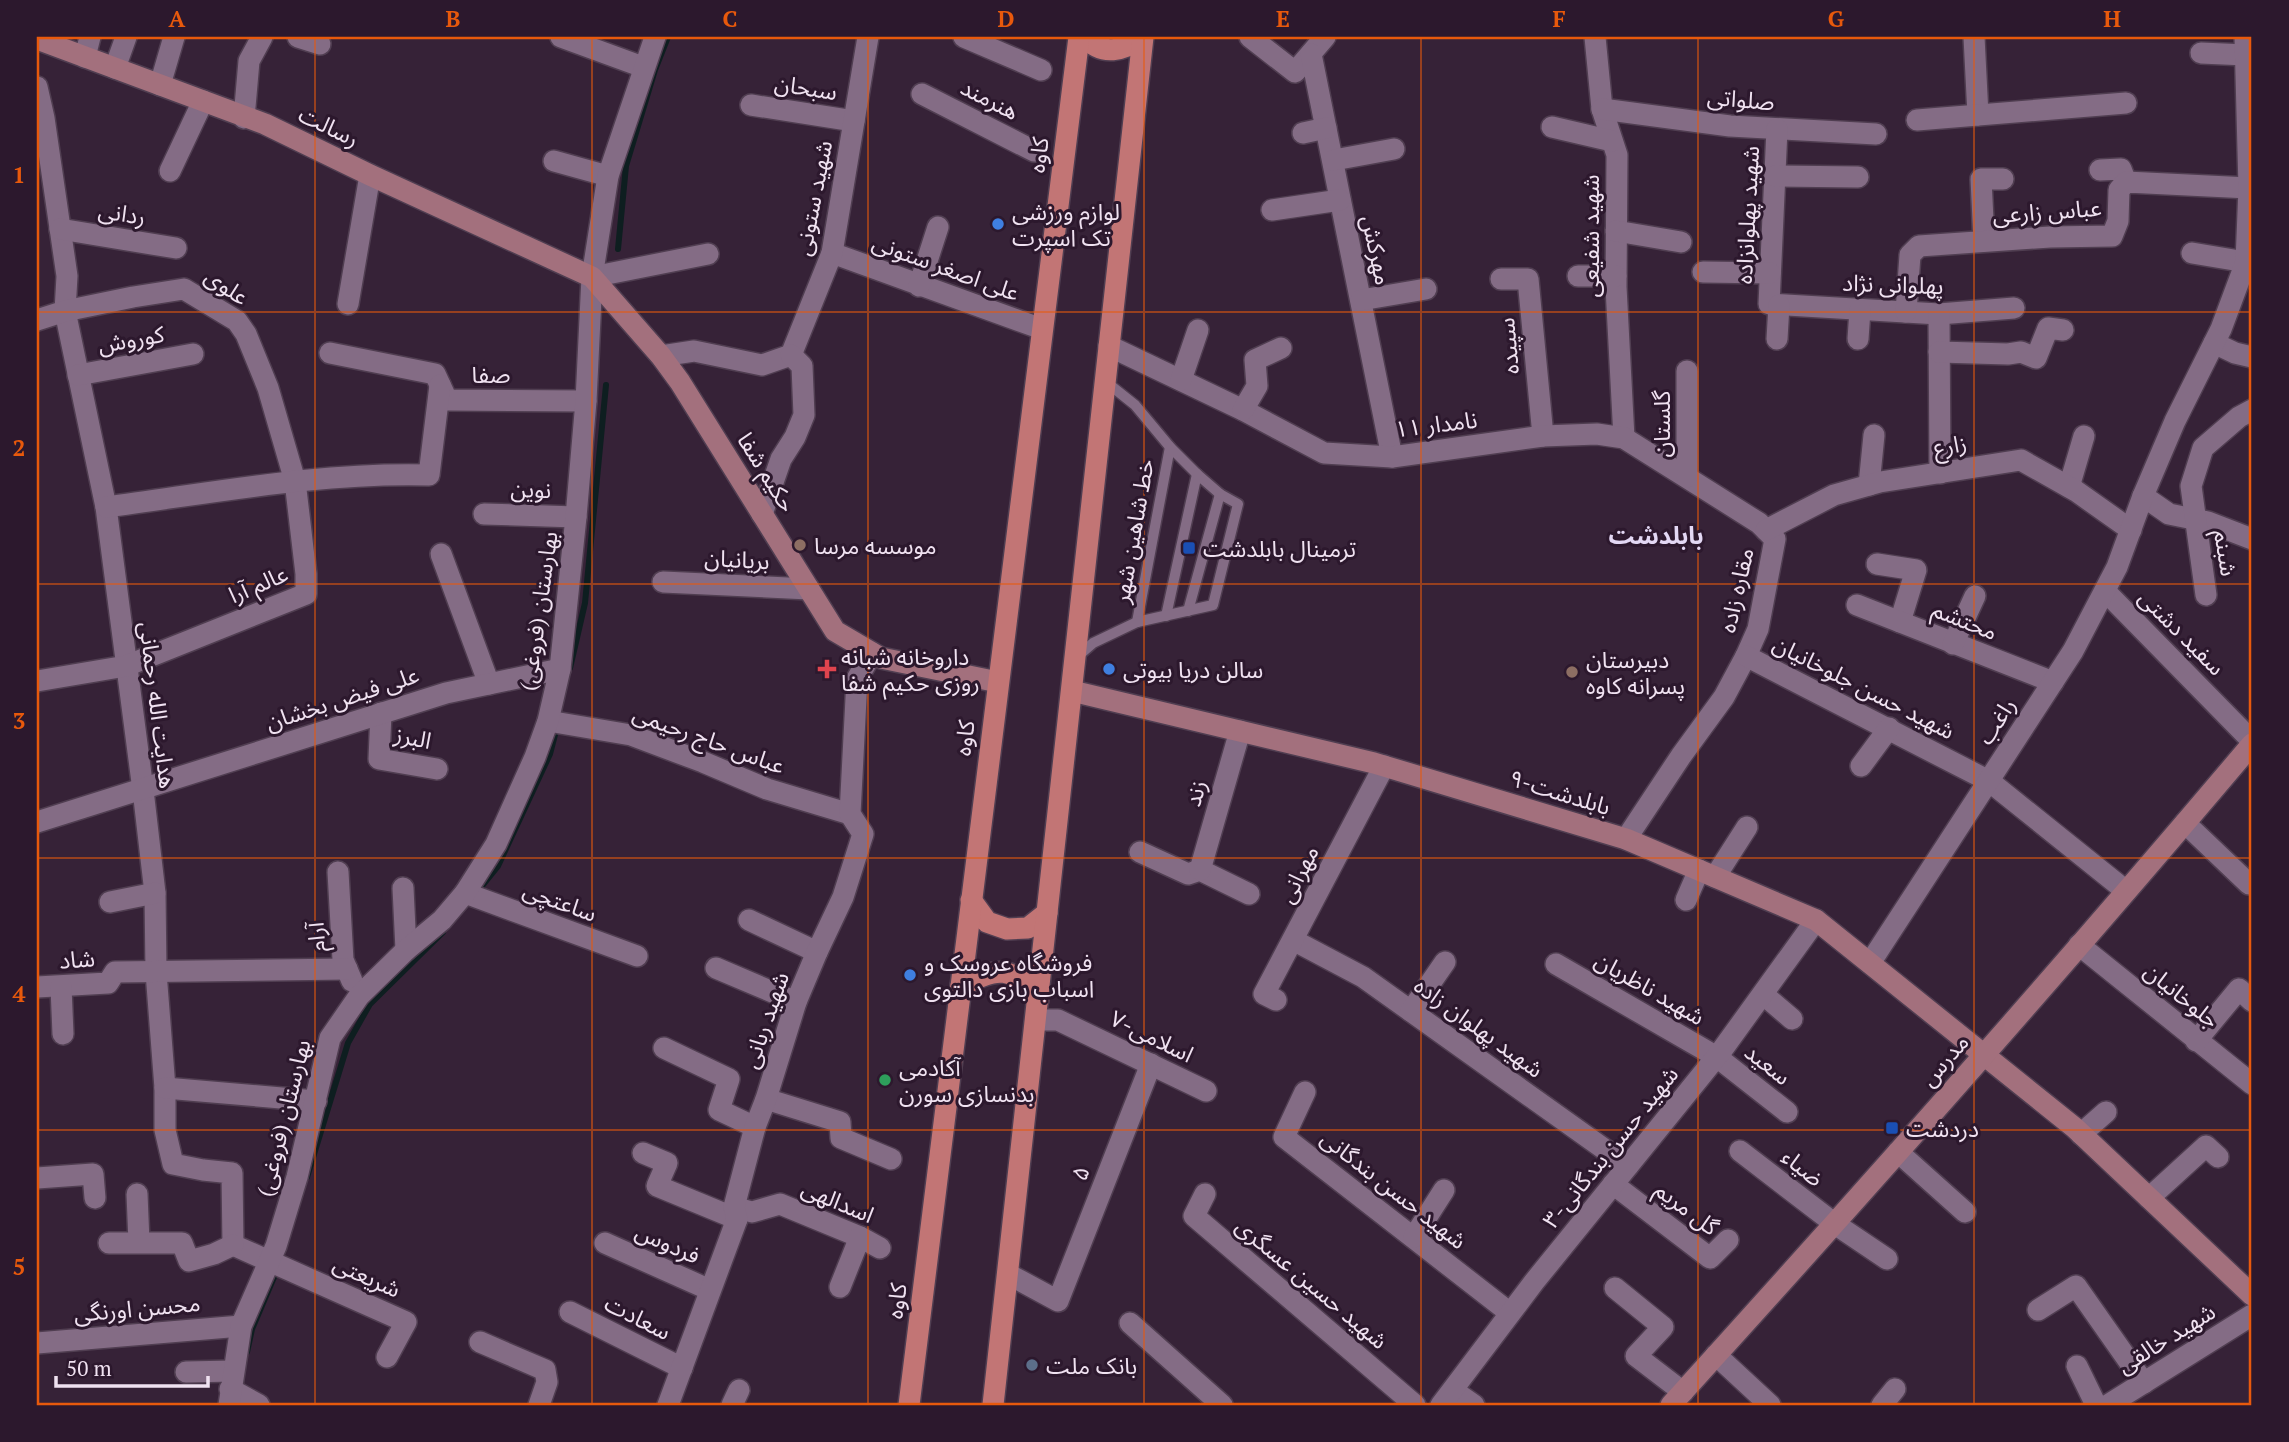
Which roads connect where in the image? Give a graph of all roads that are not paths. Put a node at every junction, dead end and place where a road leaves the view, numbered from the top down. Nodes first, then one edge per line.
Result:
1 (126, 37) edge
2 (174, 37) edge
3 (262, 37) edge
4 (298, 37) edge
5 (561, 37) edge
6 (654, 37) edge
7 (867, 37) edge
8 (964, 37) edge
9 (1079, 37) edge
10 (1085, 37) edge
11 (1143, 37) edge
12 (1250, 37) edge
13 (1325, 37) edge
14 (1595, 37) edge
15 (1974, 37) edge
16 (37, 39) edge
17 (320, 44) dead end
18 (2245, 46) edge
19 (87, 47) edge
20 (2201, 53) dead end
21 (1311, 54) junction
22 (643, 67) junction
23 (115, 68) junction
24 (1041, 70) dead end
25 (160, 85) junction
26 (38, 94) edge
27 (922, 94) dead end
28 (203, 101) junction
29 (2126, 103) dead end
30 (2250, 104) edge
31 (751, 105) dead end
32 (1602, 109) junction
33 (1978, 115) junction
34 (244, 118) junction
35 (1917, 120) dead end
36 (854, 121) junction
37 (1552, 127) dead end
38 (1326, 128) junction
39 (1777, 129) junction
40 (1303, 133) dead end
41 (1875, 134) dead end
42 (1612, 141) junction
43 (1394, 149) dead end
44 (1034, 151) dead end
45 (1334, 160) junction
46 (554, 161) dead end
47 (2100, 170) dead end
48 (170, 171) dead end
49 (370, 175) junction
50 (2250, 175) edge
51 (608, 176) junction
52 (1775, 176) junction
53 (1858, 177) dead end
54 (2003, 179) dead end
55 (2126, 183) junction
56 (46, 191) edge
57 (1340, 200) junction
58 (1272, 210) dead end
59 (937, 227) dead end
60 (60, 229) junction
61 (1616, 231) junction
62 (1984, 241) junction
63 (1681, 242) dead end
64 (176, 248) dead end
65 (832, 253) junction
66 (2192, 253) dead end
67 (708, 254) dead end
68 (2246, 262) junction
69 (1703, 272) dead end
70 (1770, 273) junction
71 (1578, 276) dead end
72 (1616, 276) junction
73 (592, 277) junction
74 (1501, 279) dead end
75 (919, 286) junction
76 (1426, 289) dead end
77 (2243, 290) edge
78 (1361, 300) junction
79 (348, 303) dead end
80 (1774, 304) junction
81 (2014, 308) dead end
82 (1860, 310) junction
83 (65, 311) junction
84 (1906, 312) junction
85 (1939, 314) junction
86 (37, 320) edge
87 (1042, 330) junction
88 (1198, 330) dead end
89 (2063, 330) dead end
90 (1777, 339) dead end
91 (1858, 339) dead end
92 (2214, 343) junction
93 (1109, 346) junction
94 (1280, 348) dead end
95 (1939, 352) junction
96 (330, 353) dead end
97 (193, 354) dead end
98 (791, 355) junction
99 (661, 356) junction
100 (2252, 357) edge
101 (1687, 371) dead end
102 (78, 375) junction
103 (1181, 380) junction
104 (1105, 381) junction
105 (440, 385) junction
106 (586, 401) junction
107 (1243, 410) junction
108 (2252, 410) edge
109 (1874, 435) dead end
110 (1543, 436) junction
111 (2084, 436) dead end
112 (1624, 438) junction
113 (1170, 447) junction
114 (1392, 457) junction
115 (1940, 473) junction
116 (1197, 474) junction
117 (1687, 477) junction
118 (295, 481) junction
119 (1869, 485) junction
120 (2069, 487) junction
121 (1220, 494) junction
122 (2143, 496) junction
123 (106, 508) junction
124 (484, 514) dead end
125 (762, 514) junction
126 (576, 517) junction
127 (2194, 519) junction
128 (1766, 530) junction
129 (2131, 530) junction
130 (2252, 539) edge
131 (441, 554) dead end
132 (1877, 564) dead end
133 (663, 582) dead end
134 (809, 589) junction
135 (2105, 591) junction
136 (2206, 595) dead end
137 (1975, 596) dead end
138 (1857, 605) dead end
139 (1188, 611) junction
140 (1166, 616) junction
141 (1137, 622) junction
142 (1900, 622) junction
143 (1953, 644) junction
144 (872, 653) junction
145 (1746, 656) junction
146 (1075, 659) junction
147 (126, 666) junction
148 (560, 669) junction
149 (37, 681) edge
150 (998, 682) junction
151 (2053, 682) junction
152 (489, 684) junction
153 (1072, 691) junction
154 (381, 713) junction
155 (555, 722) junction
156 (1889, 728) junction
157 (1240, 731) junction
158 (2252, 742) edge
159 (1384, 766) junction
160 (1861, 766) dead end
161 (438, 769) dead end
162 (1989, 780) junction
163 (143, 790) junction
164 (850, 814) junction
165 (37, 822) edge
166 (2185, 823) junction
167 (1747, 827) dead end
168 (1626, 839) junction
169 (1140, 852) dead end
170 (1200, 870) junction
171 (338, 872) dead end
172 (1707, 873) junction
173 (2249, 884) dead end
174 (403, 888) dead end
175 (2126, 891) junction
176 (155, 893) junction
177 (1249, 894) dead end
178 (473, 897) junction
179 (971, 900) junction
180 (1686, 900) dead end
181 (110, 902) dead end
182 (1047, 913) junction
183 (749, 920) dead end
184 (1816, 920) junction
185 (1293, 940) junction
186 (2079, 945) junction
187 (406, 950) junction
188 (817, 952) junction
189 (637, 957) dead end
190 (1445, 962) dead end
191 (1870, 963) junction
192 (1556, 964) dead end
193 (716, 968) dead end
194 (347, 969) junction
195 (156, 972) junction
196 (961, 986) junction
197 (37, 987) edge
198 (61, 987) junction
199 (1764, 995) junction
200 (359, 996) junction
201 (1276, 1000) dead end
202 (2252, 1001) edge
203 (796, 1002) junction
204 (1037, 1010) junction
205 (1411, 1012) junction
206 (1792, 1019) dead end
207 (63, 1034) dead end
208 (2196, 1041) junction
209 (664, 1048) dead end
210 (1983, 1056) junction
211 (1717, 1057) junction
212 (1150, 1064) junction
213 (2252, 1084) edge
214 (164, 1088) junction
215 (1206, 1091) dead end
216 (1305, 1092) dead end
217 (766, 1099) junction
218 (316, 1101) junction
219 (1787, 1112) dead end
220 (2106, 1112) dead end
221 (755, 1127) junction
222 (2081, 1134) junction
223 (1740, 1151) dead end
224 (1898, 1152) junction
225 (643, 1153) dead end
226 (2218, 1157) dead end
227 (891, 1159) dead end
228 (1628, 1166) junction
229 (37, 1178) edge
230 (1613, 1184) junction
231 (1444, 1190) dead end
232 (137, 1194) dead end
233 (1205, 1194) dead end
234 (95, 1198) dead end
235 (2149, 1198) junction
236 (1965, 1212) dead end
237 (736, 1213) junction
238 (1835, 1224) junction
239 (860, 1237) junction
240 (1414, 1237) junction
241 (1728, 1240) dead end
242 (139, 1242) junction
243 (109, 1243) dead end
244 (605, 1243) dead end
245 (233, 1245) junction
246 (880, 1248) dead end
247 (1887, 1259) dead end
248 (275, 1265) junction
249 (1008, 1274) junction
250 (840, 1287) dead end
251 (1615, 1288) dead end
252 (710, 1290) junction
253 (2252, 1295) edge
254 (2038, 1310) dead end
255 (570, 1312) dead end
256 (1510, 1313) junction
257 (2252, 1315) edge
258 (1130, 1323) dead end
259 (241, 1326) junction
260 (480, 1342) dead end
261 (37, 1343) edge
262 (1716, 1355) junction
263 (387, 1357) dead end
264 (2077, 1366) dead end
265 (682, 1368) junction
266 (186, 1372) dead end
267 (2144, 1383) junction
268 (238, 1393) edge
269 (1447, 1398) edge
270 (1677, 1399) edge
271 (539, 1405) edge
272 (668, 1405) edge
273 (909, 1405) edge
274 (993, 1405) edge
275 (1222, 1405) edge
276 (1416, 1405) edge
277 (1474, 1405) edge
278 (1770, 1405) edge
279 (2096, 1405) edge
280 (2108, 1405) edge

1 - 23 street
2 - 25 street
3 - 34 street
4 - 17 street
5 - 22 street
6 - 22 street, بهارستان (فروغی)
7 - 36 street, شهید ستونی
8 - 24 street
9 - 87 main road, کاوه
10 - 11 main road
11 - 93 main road
12 - 21 street
13 - 21 street
14 - 32 street, شهید شفیعی
15 - 33 street
16 - 19 street, رسالت
18 - 20 street
18 - 30 street, راغب
19 - 23 street, رسالت
21 - 38 street, مهرکش
22 - 51 street, بهارستان (فروغی)
23 - 25 street, رسالت
25 - 28 street, رسالت
26 - 56 street, هدایت الله رحمانی
27 - 44 street, هنرمند
28 - 34 street, رسالت
28 - 48 street
29 - 33 street
30 - 50 street, راغب
31 - 36 street, سبحان
32 - 39 street, صلواتی
32 - 42 street, شهید شفیعی
33 - 35 street
34 - 49 street, رسالت
36 - 65 street, شهید ستونی
37 - 42 street
38 - 40 street
38 - 45 street, مهرکش
39 - 41 street, صلواتی
39 - 52 street, شهید پهلوانزاده
42 - 61 street, شهید شفیعی
43 - 45 street
45 - 57 street, مهرکش
46 - 51 street
47 - 55 street
49 - 73 street, رسالت
49 - 79 street
50 - 55 street, عباس زارعی
50 - 68 street, راغب
51 - 73 street, بهارستان (فروغی)
52 - 53 street
52 - 70 street, شهید پهلوانزاده
54 - 62 street
55 - 62 street, عباس زارعی
56 - 60 street, هدایت الله رحمانی
57 - 58 street
57 - 78 street, مهرکش
59 - 75 street
60 - 64 street, ردانی
60 - 83 street, هدایت الله رحمانی
61 - 63 street
61 - 72 street, شهید شفیعی
62 - 84 street, عباس زارعی
65 - 75 street, علی اصغر ستونی
65 - 98 street, شهید ستونی
66 - 68 street
67 - 73 street
68 - 77 street, راغب
69 - 70 street
70 - 80 street, شهید پهلوانزاده
71 - 72 street
72 - 112 street, شهید شفیعی
73 - 99 street, حکیم شفا
73 - 106 street, بهارستان (فروغی)
74 - 110 street, سپیده
75 - 87 street, علی اصغر ستونی
76 - 78 street
77 - 92 street, راغب
78 - 114 street, مهرکش
80 - 82 street, پهلوانی نژاد
80 - 90 street, شهید پهلوانزاده
81 - 85 street, پهلوانی نژاد
82 - 84 street, پهلوانی نژاد
82 - 91 street
83 - 86 street, علوی
83 - 102 street, هدایت الله رحمانی
83 - 118 street, علوی
84 - 85 street, پهلوانی نژاد
85 - 95 street
87 - 150 main road, کاوه
88 - 103 street
89 - 95 street
92 - 100 street
92 - 122 street, راغب
93 - 103 street, ۱۱ نامدار
93 - 104 main road
94 - 107 street
95 - 115 street
96 - 105 street, صفا
97 - 102 street, کوروش
98 - 99 street
98 - 125 street
99 - 125 street, حکیم شفا
101 - 117 street, گلستان
102 - 123 street, هدایت الله رحمانی
103 - 107 street, ۱۱ نامدار
104 - 113 lane
104 - 146 main road
105 - 106 street, صفا
105 - 118 street
106 - 126 street, بهارستان (فروغی)
107 - 114 street, ۱۱ نامدار
108 - 127 street, شبنم
109 - 119 street
110 - 112 street, ۱۱ نامدار
110 - 114 street, ۱۱ نامدار
111 - 120 street
112 - 117 street, ۱۱ نامدار
113 - 116 lane
113 - 141 lane, خط شاهین شهر
115 - 119 street, زارع
115 - 120 street, زارع
116 - 121 lane
116 - 140 lane
117 - 128 street, ۱۱ نامدار
118 - 123 street
118 - 147 street, عالم آرا
119 - 128 street, زارع
120 - 129 street, زارع
121 - 139 lane
121 - 139 lane
122 - 127 street
122 - 129 street, راغب
123 - 147 street, هدایت الله رحمانی
124 - 126 street, نوین
125 - 134 street, حکیم شفا
126 - 148 street, بهارستان (فروغی)
127 - 130 street
127 - 136 street, شبنم
128 - 145 street, مقاره زاده
129 - 135 street, راغب
131 - 152 street
132 - 142 street
133 - 134 street, بریانیان
134 - 144 street, حکیم شفا
135 - 151 street, راغب
135 - 158 street, سفید دشتی
137 - 143 street
138 - 142 street, محتشم
139 - 140 lane
140 - 141 lane
141 - 146 lane
142 - 143 street, محتشم
143 - 151 street, محتشم
144 - 150 street, حکیم شفا
144 - 164 street, شهید ربانی
145 - 156 street, شهید حسن جلوخانیان
145 - 168 street, مقاره زاده
146 - 153 main road
147 - 149 street
147 - 163 street, هدایت الله رحمانی
148 - 152 street, علی فیض بخشان
148 - 155 street, بهارستان (فروغی)
150 - 179 main road, کاوه
151 - 162 street, راغب
152 - 154 street, علی فیض بخشان
153 - 157 street, ۹-بابلدشت
153 - 182 main road
154 - 161 street, البرز
154 - 163 street, علی فیض بخشان
155 - 164 street, عباس حاج رحیمی
155 - 178 street, بهارستان (فروغی)
156 - 160 street
156 - 162 street, شهید حسن جلوخانیان
157 - 159 street, ۹-بابلدشت
157 - 170 street, زند
158 - 166 street, مدرس
159 - 168 street, ۹-بابلدشت
159 - 185 street, مهرانی
162 - 175 street, شهید حسن جلوخانیان
162 - 191 street, راغب
163 - 165 street, علی فیض بخشان
163 - 176 street, هدایت الله رحمانی
164 - 188 street, شهید ربانی
166 - 173 street
166 - 175 street, مدرس
167 - 172 street
168 - 172 street, ۹-بابلدشت
169 - 170 street
170 - 177 street
171 - 194 street, آرام
172 - 180 street
172 - 184 street, ۹-بابلدشت
174 - 187 street
175 - 186 street, مدرس
176 - 181 street
176 - 195 street, هدایت الله رحمانی
178 - 187 street, بهارستان (فروغی)
178 - 189 street, ساعتچی
179 - 182 main road
179 - 196 main road, کاوه
182 - 204 main road
183 - 188 street
184 - 191 street, ۹-بابلدشت
184 - 199 street, ۳-شهید حسن بندگانی
185 - 201 street, مهرانی
185 - 205 street, شهید پهلوان زاده
186 - 208 street, جلوخانیان
186 - 210 street, مدرس
187 - 200 street, بهارستان (فروغی)
188 - 203 street, شهید ربانی
190 - 205 street
191 - 210 street, ۹-بابلدشت
192 - 211 street, شهید ناظریان
193 - 203 street
194 - 195 street
194 - 200 street, آرام
195 - 198 street, شاد
195 - 214 street, هدایت الله رحمانی
196 - 204 main road
196 - 273 main road, کاوه
197 - 198 street, شاد
198 - 207 street
199 - 206 street
199 - 211 street, ۳-شهید حسن بندگانی
200 - 218 street, بهارستان (فروغی)
202 - 208 street
203 - 217 street, شهید ربانی
204 - 212 street, ۷-اسلامی
204 - 249 main road
205 - 228 street, شهید پهلوان زاده
208 - 213 street, جلوخانیان
209 - 221 street
210 - 222 street
210 - 224 street, مدرس
211 - 219 street, سعید
211 - 228 street, ۳-شهید حسن بندگانی
212 - 215 street, ۷-اسلامی
212 - 249 street, ۵
214 - 218 street
214 - 245 street, هدایت الله رحمانی
216 - 240 street, شهید حسن بندگانی
217 - 221 street, شهید ربانی
217 - 227 street
218 - 248 street, بهارستان (فروغی)
220 - 222 street
221 - 237 street, شهید ربانی
222 - 235 street
223 - 238 street, ضیاء
224 - 236 street
224 - 238 street, مدرس
225 - 237 street
226 - 235 street
228 - 230 street, ۳-شهید حسن بندگانی
229 - 234 street
230 - 241 street, گل مریم
230 - 256 street, ۳-شهید حسن بندگانی
231 - 240 street
232 - 242 street
233 - 276 street, شهید حسین عسگری
235 - 253 street
237 - 239 street, اسدالهی
237 - 252 street, شهید ربانی
238 - 247 street, ضیاء
238 - 262 street, مدرس
239 - 246 street, اسدالهی
239 - 250 street
240 - 256 street, شهید حسن بندگانی
242 - 243 street
242 - 245 street
244 - 252 street, فردوس
245 - 248 street
248 - 259 street, بهارستان (فروغی)
248 - 263 street, شریعتی
249 - 274 main road
251 - 270 street
252 - 265 street, شهید ربانی
254 - 267 street
255 - 265 street, سعادت
256 - 269 street, ۳-شهید حسن بندگانی
257 - 267 street, شهید خالقی
258 - 275 street
259 - 261 street, محسن اورنگی
259 - 268 street, بهارستان (فروغی)
260 - 271 street
262 - 270 street, مدرس
262 - 278 street
264 - 279 street
265 - 272 street, شهید ربانی
266 - 268 street
267 - 280 street, شهید خالقی
269 - 277 street

